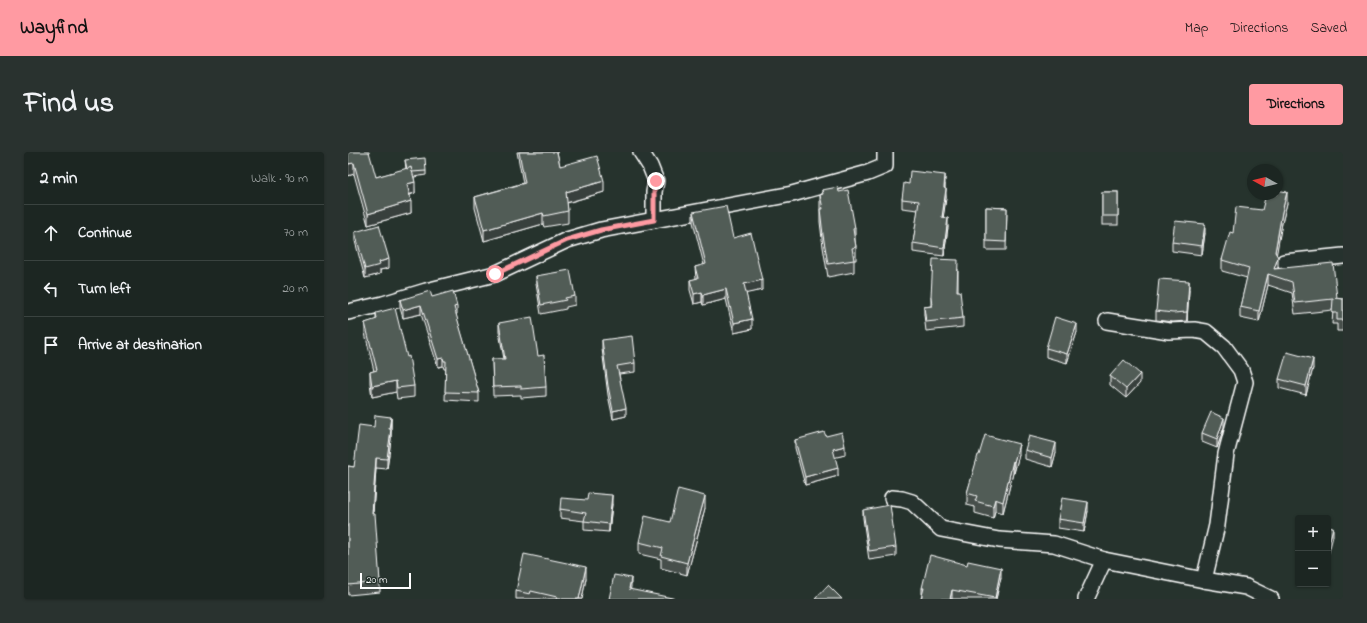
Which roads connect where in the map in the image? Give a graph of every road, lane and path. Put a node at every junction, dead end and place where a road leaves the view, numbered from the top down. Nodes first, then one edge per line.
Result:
1 (641, 152) edge
2 (884, 152) edge
3 (654, 220) junction
4 (1343, 256) edge
5 (1284, 262) dead end
6 (348, 312) edge
7 (1107, 321) dead end
8 (892, 498) dead end
9 (1104, 560) junction
10 (1204, 580) junction
11 (1086, 599) edge
12 (1272, 599) edge

1 - 3 street
2 - 3 street
3 - 6 street
4 - 5 street
7 - 10 street
8 - 9 street
9 - 10 street
9 - 11 street
10 - 12 street

